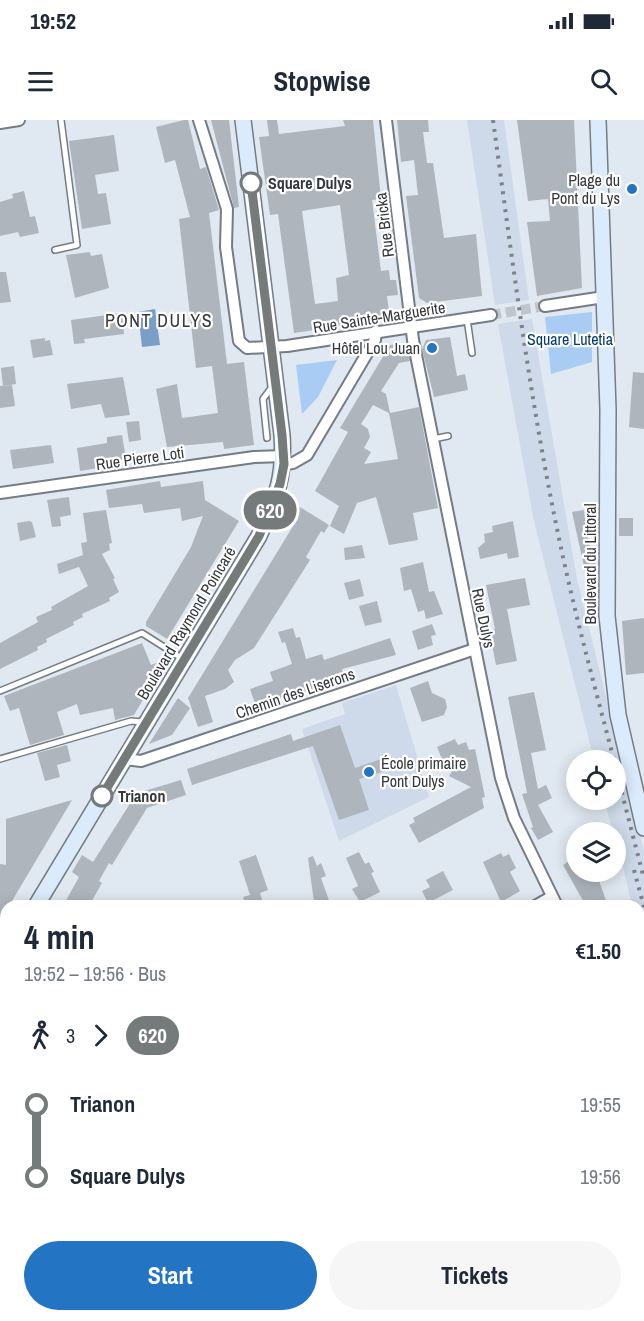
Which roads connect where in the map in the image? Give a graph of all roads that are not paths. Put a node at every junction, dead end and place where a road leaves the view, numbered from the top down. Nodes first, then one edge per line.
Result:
1 (20, 120) edge
2 (61, 120) edge
3 (199, 120) edge
4 (243, 120) edge
5 (386, 120) edge
6 (598, 120) edge
7 (0, 123) edge
8 (55, 250) dead end
9 (604, 297) junction
10 (545, 306) tunnel mouth
11 (492, 315) tunnel mouth
12 (467, 319) junction
13 (411, 327) junction
14 (376, 332) junction
15 (272, 348) junction
16 (472, 353) dead end
17 (275, 384) junction
18 (448, 436) dead end
19 (267, 438) dead end
20 (433, 439) junction
21 (284, 460) junction
22 (0, 493) edge
23 (475, 649) junction
24 (184, 660) junction
25 (0, 690) edge
26 (146, 723) junction
27 (0, 759) edge
28 (125, 759) junction
29 (644, 828) edge
30 (40, 900) edge
31 (553, 900) edge

1 - 7 street
2 - 8 lane
3 - 15 street, Rue Sainte-Marguerite
4 - 15 main road, Boulevard Raymond Poincaré
5 - 13 street, Rue Bricka
6 - 9 main road, Boulevard du Littoral
9 - 10 street
9 - 29 main road, Boulevard du Littoral
11 - 12 street, Rue Sainte-Marguerite
12 - 13 street, Rue Sainte-Marguerite
12 - 16 lane
13 - 14 street, Rue Sainte-Marguerite
13 - 20 street, Rue Dulys
14 - 15 street, Rue Sainte-Marguerite
14 - 21 street
15 - 17 main road, Boulevard Raymond Poincaré
17 - 19 lane
17 - 21 main road, Boulevard Raymond Poincaré
18 - 20 lane
20 - 23 street, Rue Dulys
21 - 22 street, Rue Pierre Loti
21 - 24 main road, Boulevard Raymond Poincaré
23 - 28 street, Chemin des Liserons
23 - 31 street, Rue Dulys
24 - 25 lane
24 - 26 main road, Boulevard Raymond Poincaré
26 - 27 lane
26 - 28 main road, Boulevard Raymond Poincaré
28 - 30 main road, Boulevard Raymond Poincaré

